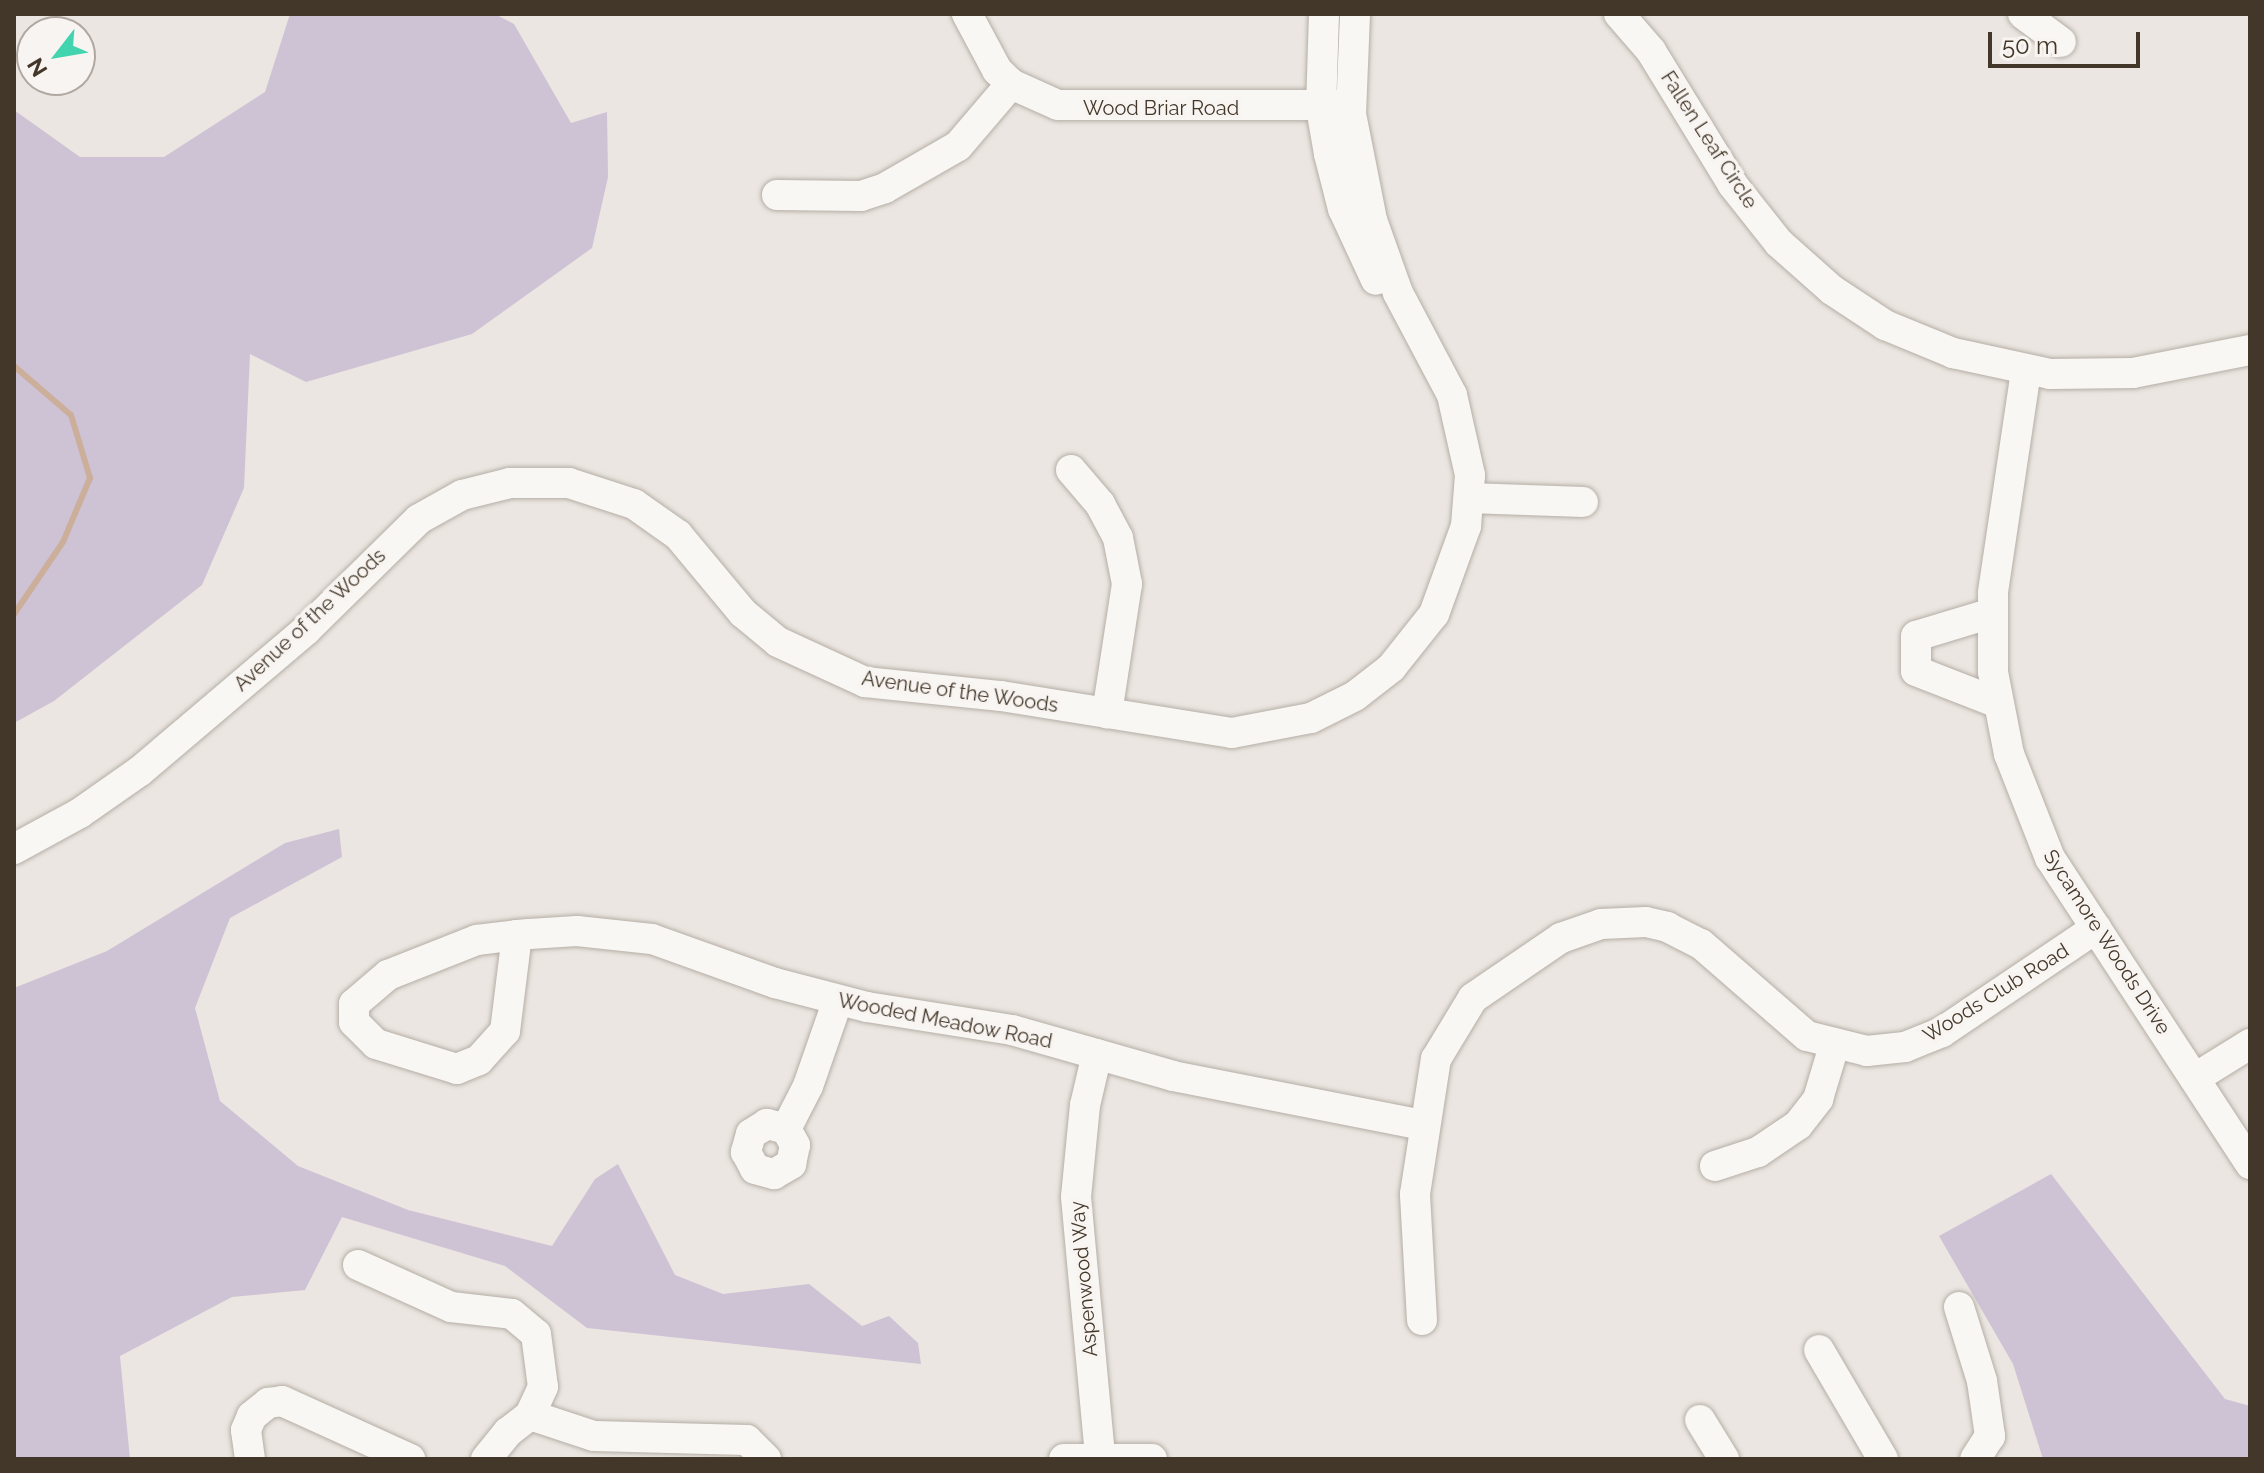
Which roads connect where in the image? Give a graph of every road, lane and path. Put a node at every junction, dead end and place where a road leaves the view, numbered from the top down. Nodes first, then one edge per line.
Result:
1 (967, 14) edge
2 (1324, 14) edge
3 (1355, 14) edge
4 (2023, 14) edge
5 (1632, 18) edge
6 (2061, 42) dead end
7 (1011, 84) junction
8 (1351, 105) junction
9 (1321, 108) junction
10 (777, 195) dead end
11 (1422, 342) junction
12 (2250, 350) edge
13 (2026, 371) junction
14 (1071, 470) dead end
15 (1469, 498) junction
16 (1583, 502) dead end
17 (1992, 613) junction
18 (1998, 703) junction
19 (1107, 713) junction
20 (14, 849) edge
21 (2096, 928) junction
22 (517, 935) junction
23 (838, 1000) junction
24 (2250, 1044) edge
25 (1834, 1046) junction
26 (1097, 1054) junction
27 (2195, 1078) junction
28 (1423, 1125) junction
29 (786, 1129) dead end
30 (2250, 1164) edge
31 (1715, 1166) dead end
32 (358, 1265) dead end
33 (1959, 1307) dead end
34 (1422, 1320) dead end
35 (1819, 1350) dead end
36 (530, 1415) junction
37 (1700, 1420) dead end
38 (1100, 1457) edge
39 (489, 1458) edge
40 (250, 1459) edge
41 (410, 1459) edge
42 (766, 1459) edge
43 (1064, 1459) edge
44 (1152, 1459) edge
45 (1724, 1459) edge
46 (1883, 1459) edge
47 (1975, 1459) edge

1 - 7 street, Wood Briar Road
2 - 9 street, Avenue of the Woods
3 - 8 street, Avenue of the Woods
4 - 6 street
5 - 13 street, Fallen Leaf Circle
7 - 9 street, Wood Briar Road
7 - 10 street
8 - 9 street, Wood Briar Road
8 - 11 street, Avenue of the Woods
9 - 11 street, Avenue of the Woods
11 - 15 street, Avenue of the Woods
12 - 13 street, Fallen Leaf Circle
13 - 17 street, Sycamore Woods Drive
14 - 19 street
15 - 16 street
15 - 19 street, Avenue of the Woods
17 - 18 street, Sycamore Woods Drive
17 - 18 street
18 - 21 street, Sycamore Woods Drive
19 - 20 street, Avenue of the Woods
21 - 25 street, Woods Club Road
21 - 27 street, Sycamore Woods Drive
22 - 22 street, Wooded Meadow Road
22 - 23 street, Wooded Meadow Road
23 - 26 street, Wooded Meadow Road
23 - 29 street
24 - 27 street
25 - 28 street, Woods Club Road
25 - 31 street
26 - 28 street, Wooded Meadow Road
26 - 38 street, Aspenwood Way
27 - 30 street, Sycamore Woods Drive
28 - 34 street, Woods Club Road
32 - 36 street
33 - 47 street
35 - 46 street
36 - 39 street
36 - 42 street
37 - 45 street
38 - 43 street
38 - 44 street
40 - 41 street

